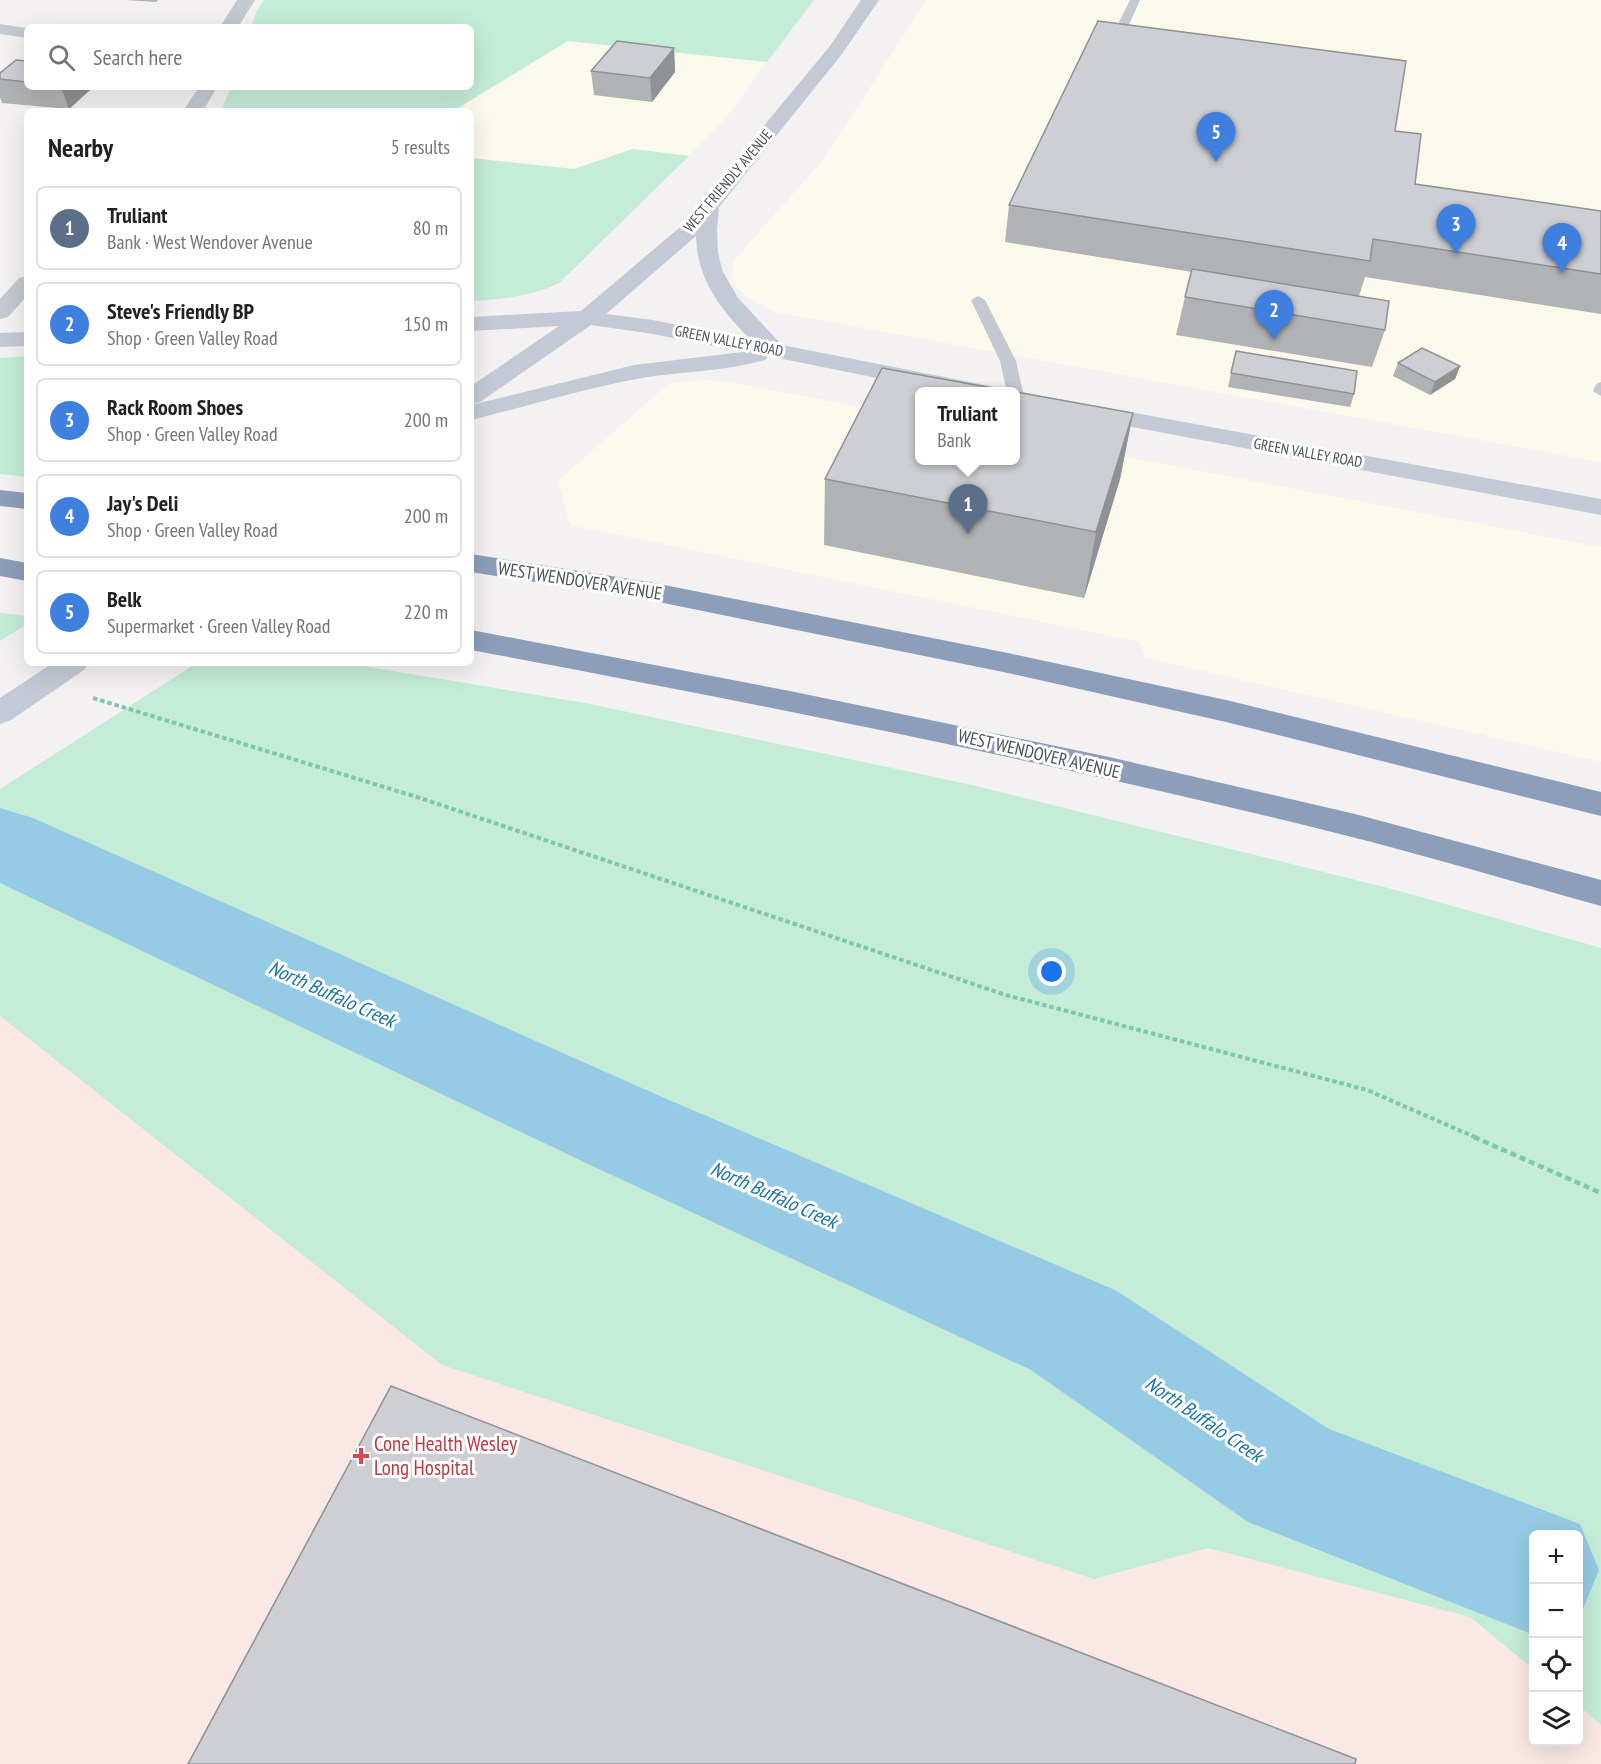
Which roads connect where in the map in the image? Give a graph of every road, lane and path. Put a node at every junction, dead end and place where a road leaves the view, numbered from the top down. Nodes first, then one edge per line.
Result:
1 (246, 0) edge
2 (870, 0) edge
3 (1135, 0) edge
4 (231, 24) edge
5 (0, 29) edge
6 (24, 33) edge
7 (1118, 36) edge
8 (206, 90) edge
9 (195, 108) edge
10 (709, 206) junction
11 (24, 286) edge
12 (978, 300) dead end
13 (0, 312) edge
14 (588, 318) junction
15 (474, 324) edge
16 (24, 339) edge
17 (0, 340) edge
18 (773, 349) junction
19 (960, 387) edge
20 (1014, 387) edge
21 (474, 395) edge
22 (1020, 396) edge
23 (474, 412) edge
24 (0, 498) edge
25 (24, 501) edge
26 (1601, 507) edge
27 (474, 563) edge
28 (0, 567) edge
29 (24, 571) edge
30 (0, 579) edge
31 (24, 579) edge
32 (474, 641) edge
33 (70, 666) edge
34 (44, 683) junction
35 (0, 712) edge
36 (1601, 804) edge
37 (1601, 893) edge
38 (1601, 1193) edge

1 - 4 street
2 - 10 main road, WEST FRIENDLY AVENUE
3 - 7 lane
5 - 6 street
8 - 9 street
10 - 14 main road, WEST FRIENDLY AVENUE
10 - 18 main road
11 - 13 street
12 - 20 lane
14 - 15 main road, GREEN VALLEY ROAD
14 - 18 main road, GREEN VALLEY ROAD
14 - 21 main road, WEST FRIENDLY AVENUE
16 - 17 main road
18 - 19 main road, GREEN VALLEY ROAD
18 - 23 main road
22 - 26 main road, GREEN VALLEY ROAD
24 - 25 highway
27 - 36 highway, WEST WENDOVER AVENUE
28 - 29 highway
30 - 31 highway
32 - 37 highway, WEST WENDOVER AVENUE
33 - 34 main road
34 - 35 main road
34 - 38 path

